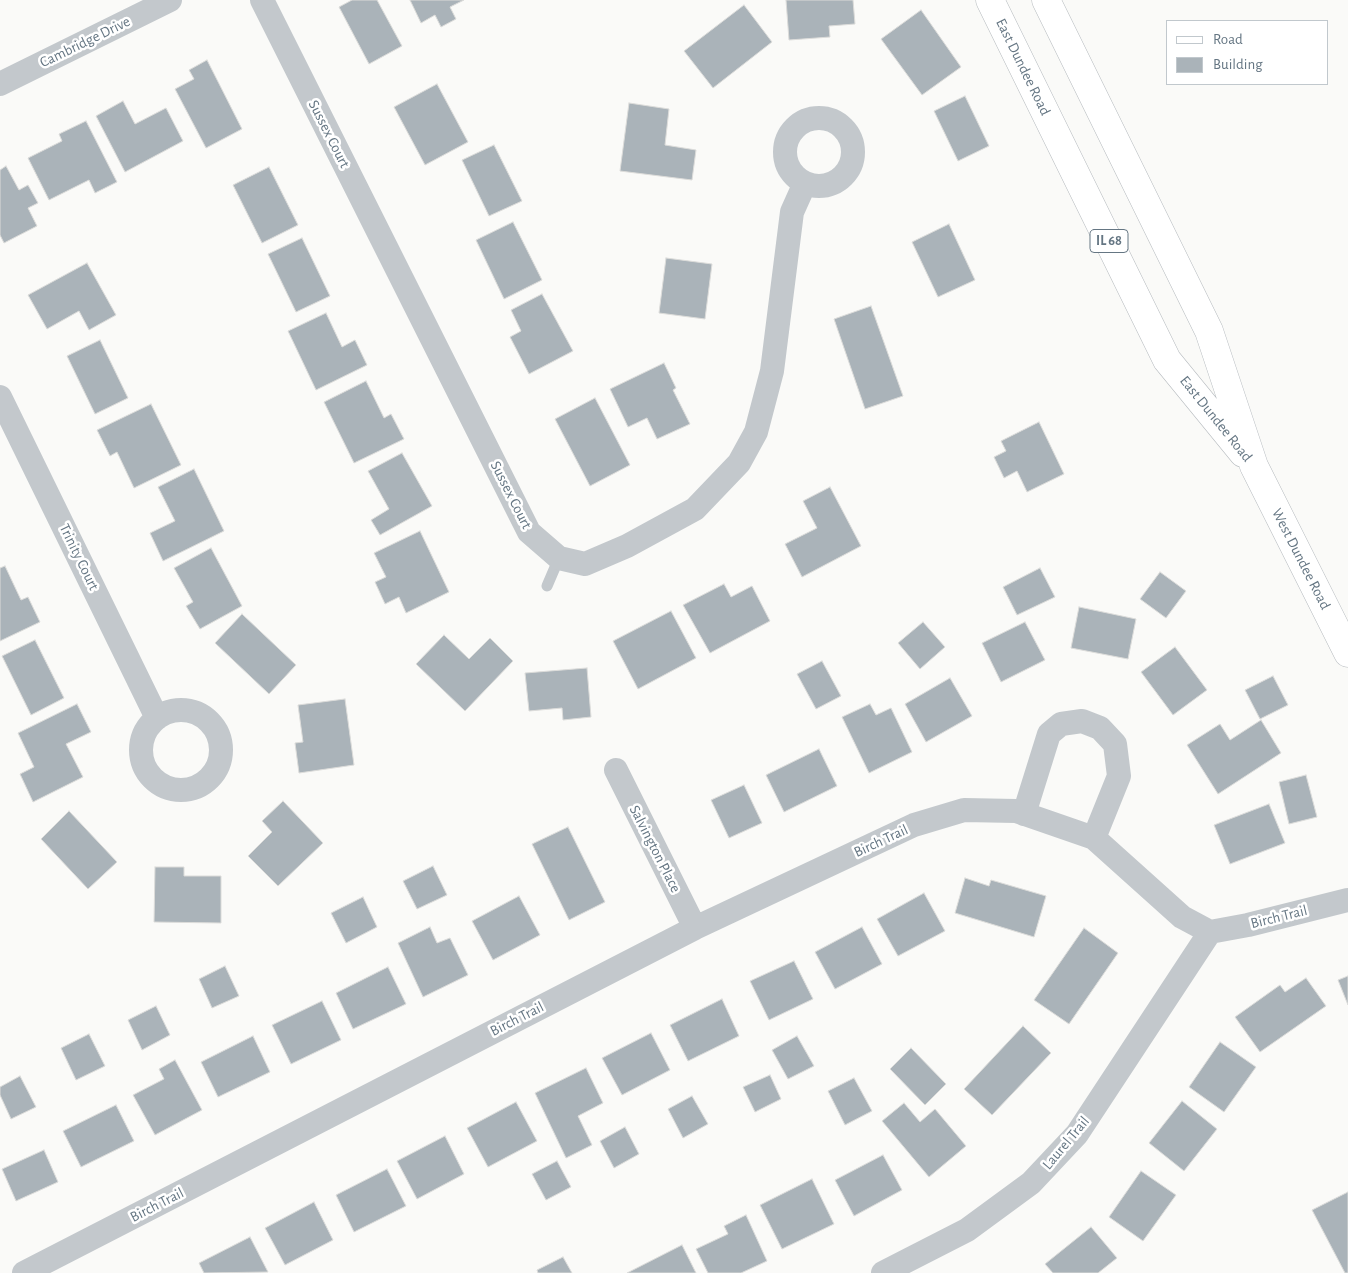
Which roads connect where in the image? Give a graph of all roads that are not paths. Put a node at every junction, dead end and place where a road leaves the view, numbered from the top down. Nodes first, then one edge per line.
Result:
1 (170, 0) edge
2 (262, 0) edge
3 (990, 0) edge
4 (1046, 0) edge
5 (0, 84) edge
6 (806, 183) dead end
7 (0, 396) edge
8 (1254, 466) junction
9 (559, 558) junction
10 (547, 586) dead end
11 (1348, 653) edge
12 (157, 718) dead end
13 (616, 770) dead end
14 (1024, 814) junction
15 (1094, 838) junction
16 (1348, 900) edge
17 (695, 928) junction
18 (1210, 932) junction
19 (24, 1273) edge
20 (884, 1273) edge

1 - 5 street, Cambridge Drive
2 - 9 street, Sussex Court
3 - 8 main road, East Dundee Road / IL 68
4 - 8 main road, East Dundee Road / IL 68
6 - 9 street, Sussex Court
7 - 12 street, Trinity Court
8 - 11 main road, West Dundee Road / IL 68
9 - 10 lane
13 - 17 street, Salvington Place
14 - 15 street, Birch Trail
14 - 15 street
14 - 17 street, Birch Trail
15 - 18 street, Birch Trail
16 - 18 street, Birch Trail
17 - 19 street, Birch Trail
18 - 20 street, Laurel Trail

